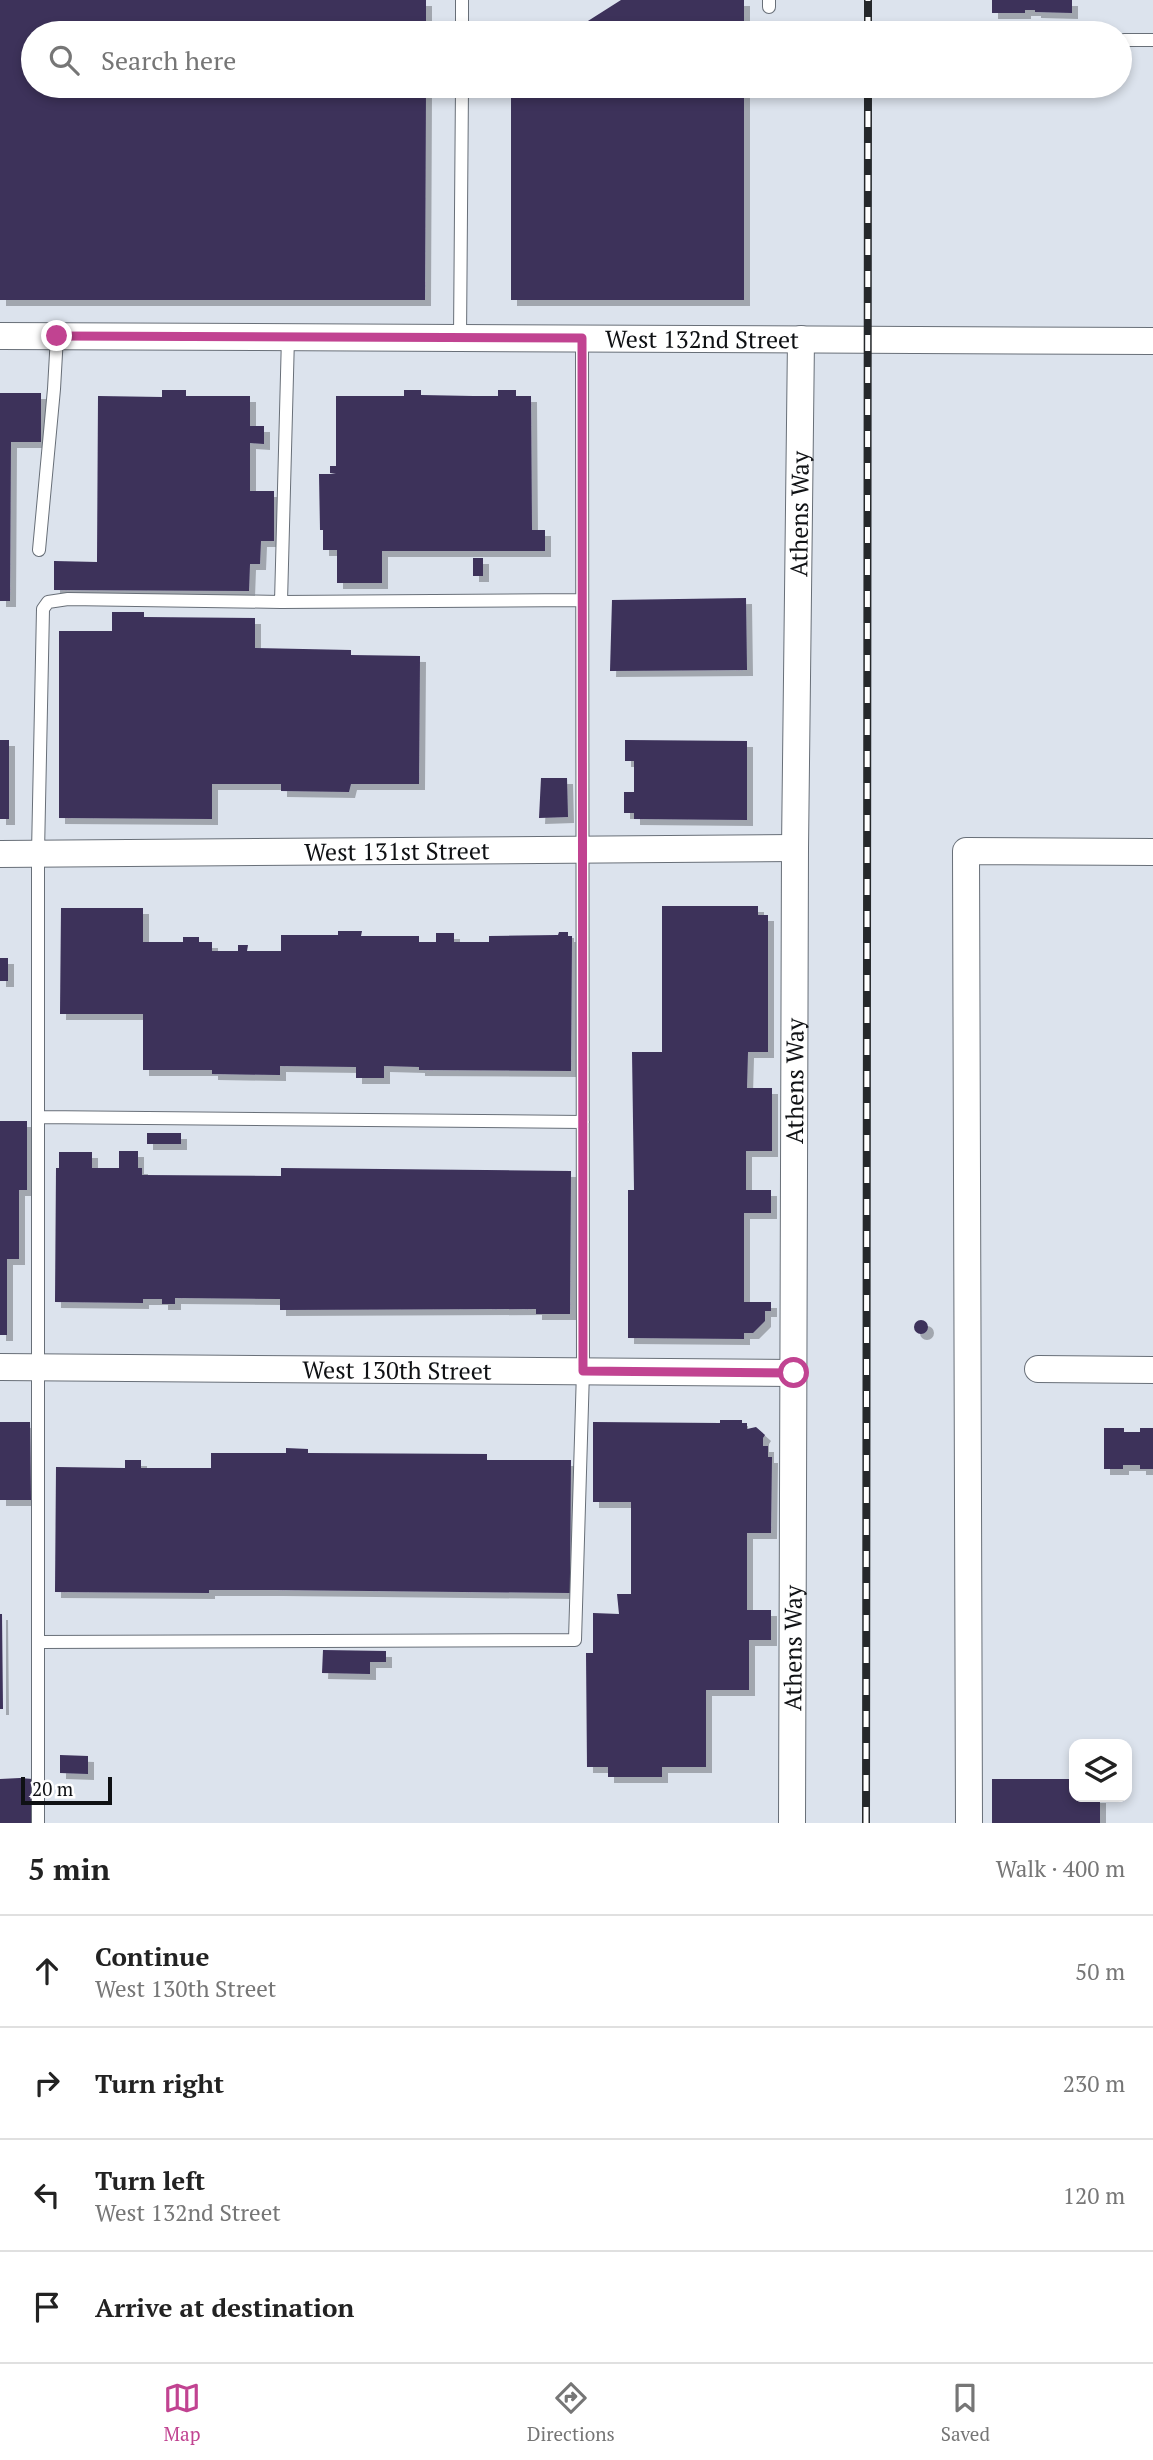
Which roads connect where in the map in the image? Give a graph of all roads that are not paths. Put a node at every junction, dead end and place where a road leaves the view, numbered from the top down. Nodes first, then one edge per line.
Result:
1 (463, 0) edge
2 (462, 21) edge
3 (1132, 40) edge
4 (1153, 40) edge
5 (462, 98) edge
6 (0, 335) edge
7 (57, 336) junction
8 (288, 337) junction
9 (460, 338) junction
10 (582, 338) junction
11 (801, 339) junction
12 (1153, 341) edge
13 (39, 550) dead end
14 (582, 600) junction
15 (281, 602) junction
16 (795, 848) junction
17 (582, 850) junction
18 (1153, 852) edge
19 (38, 853) junction
20 (0, 854) edge
21 (38, 1117) junction
22 (583, 1122) junction
23 (0, 1367) edge
24 (37, 1368) junction
25 (1038, 1369) dead end
26 (1153, 1370) edge
27 (583, 1371) junction
28 (794, 1373) junction
29 (38, 1642) junction
30 (38, 1823) edge
31 (792, 1823) edge
32 (969, 1823) edge

1 - 2 lane
3 - 4 lane
5 - 9 lane
6 - 7 street, West 132nd Street
7 - 8 street, West 132nd Street
7 - 13 lane
8 - 9 street, West 132nd Street
8 - 15 lane
9 - 10 street, West 132nd Street
10 - 11 street, West 132nd Street
10 - 14 lane
11 - 12 street, West 132nd Street
11 - 16 street, Athens Way
14 - 15 lane
14 - 17 lane
15 - 19 lane
16 - 17 street, West 131st Street
16 - 28 street, Athens Way
17 - 19 street, West 131st Street
17 - 22 lane
18 - 32 street
19 - 20 street, West 131st Street
19 - 21 lane
21 - 22 lane
21 - 24 lane
22 - 27 lane
23 - 24 street, West 130th Street
24 - 27 street, West 130th Street
24 - 29 lane
25 - 26 street
27 - 28 street, West 130th Street
27 - 29 lane
28 - 31 street, Athens Way
29 - 30 lane

